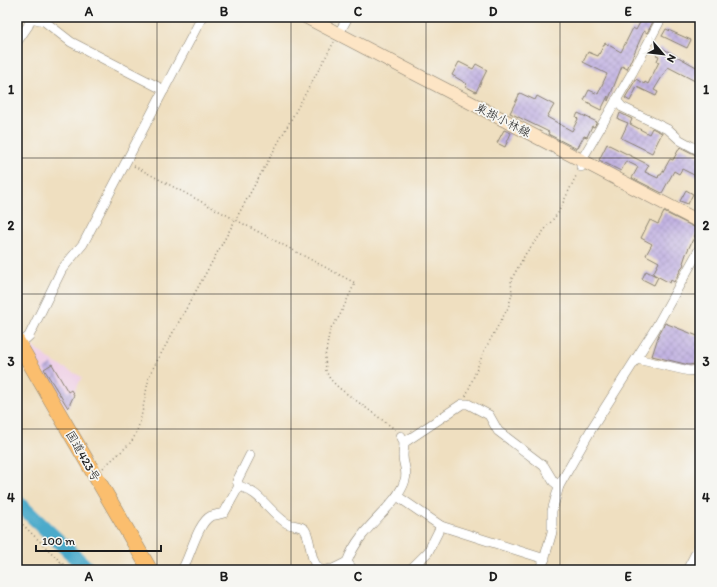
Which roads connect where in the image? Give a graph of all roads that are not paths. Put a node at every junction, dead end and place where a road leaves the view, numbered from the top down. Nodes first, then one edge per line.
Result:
1 (202, 17) edge
2 (306, 17) edge
3 (348, 17) edge
4 (662, 17) edge
5 (31, 18) edge
6 (338, 35) junction
7 (17, 42) edge
8 (164, 90) junction
9 (616, 100) junction
10 (700, 151) edge
11 (581, 164) junction
12 (700, 222) edge
13 (700, 248) edge
14 (18, 343) edge
15 (637, 359) junction
16 (700, 370) edge
17 (250, 456) dead end
18 (239, 486) junction
19 (559, 486) junction
20 (397, 496) junction
21 (441, 526) junction
22 (700, 545) edge
23 (545, 559) junction
24 (347, 562) junction
25 (150, 570) edge
26 (182, 570) edge
27 (322, 570) edge
28 (325, 570) edge
29 (353, 570) edge
30 (410, 570) edge
31 (541, 570) edge
32 (688, 570) edge

1 - 8 street
2 - 6 main road, 東掛小林線
3 - 6 street
4 - 9 street
5 - 7 street
5 - 8 street
6 - 11 main road, 東掛小林線
8 - 14 street
9 - 10 street
9 - 11 street
11 - 12 main road, 東掛小林線
13 - 15 street
14 - 25 highway, 国道423号
15 - 16 street
15 - 19 street
17 - 18 street
18 - 26 street
18 - 27 street
19 - 20 street
19 - 23 street
20 - 21 street
20 - 24 street
21 - 23 street
21 - 30 street
22 - 32 street
23 - 31 street
24 - 28 street
24 - 29 street

